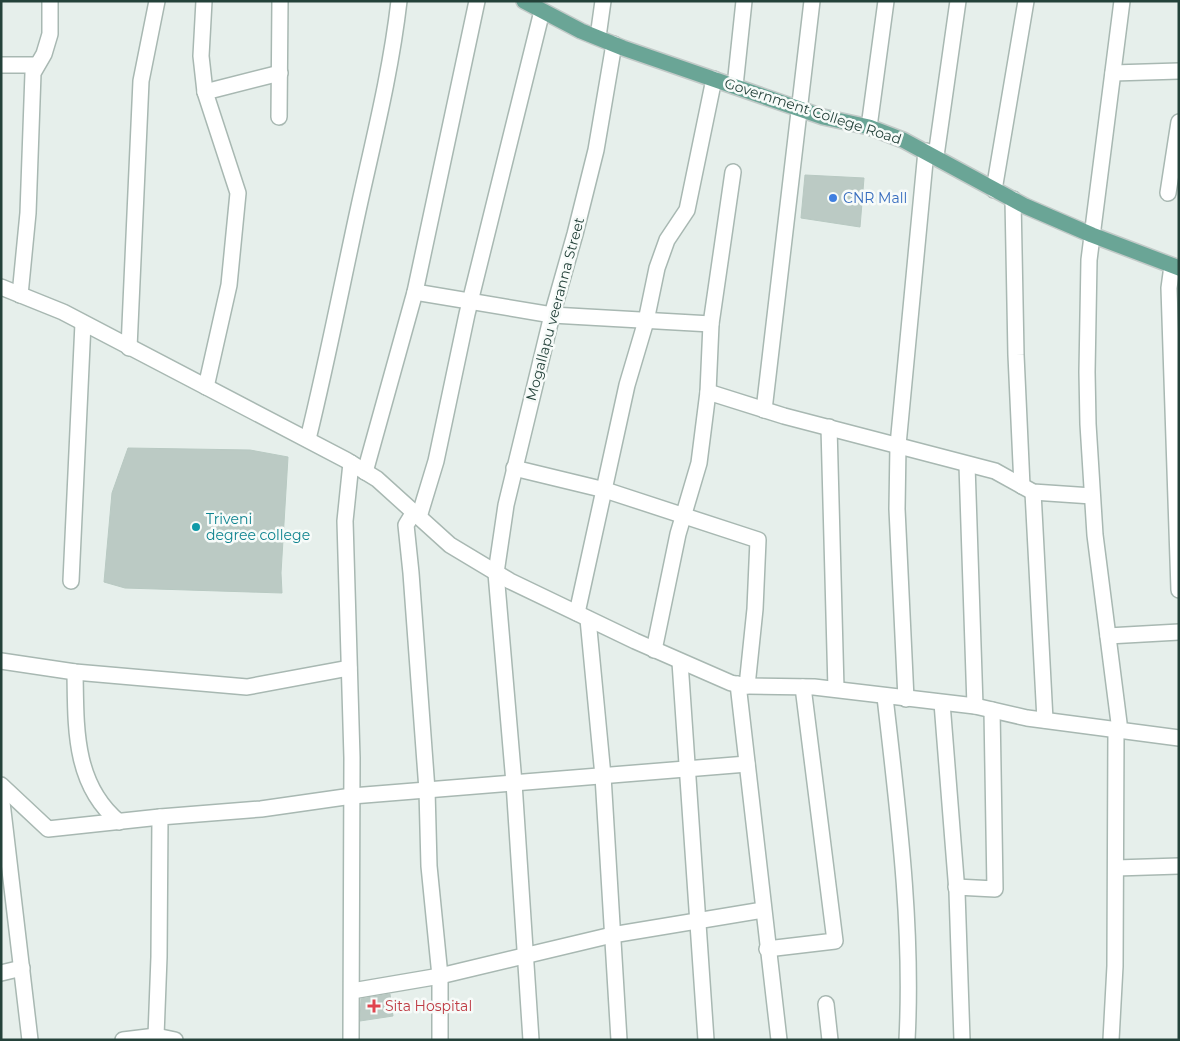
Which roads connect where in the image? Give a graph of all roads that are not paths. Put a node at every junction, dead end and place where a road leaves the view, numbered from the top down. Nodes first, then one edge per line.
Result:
1 (50, 1) edge
2 (156, 1) edge
3 (204, 1) edge
4 (280, 1) edge
5 (399, 1) edge
6 (477, 1) edge
7 (603, 1) edge
8 (744, 1) edge
9 (812, 1) edge
10 (886, 1) edge
11 (958, 1) edge
12 (1026, 1) edge
13 (1122, 1) edge
14 (527, 2) edge
15 (542, 11) junction
16 (598, 37) junction
17 (614, 44) junction
18 (1, 64) edge
19 (38, 64) junction
20 (1179, 71) edge
21 (280, 73) junction
22 (1113, 74) junction
23 (714, 79) junction
24 (735, 86) junction
25 (205, 92) junction
26 (800, 108) junction
27 (279, 117) dead end
28 (1179, 122) edge
29 (869, 128) junction
30 (931, 154) junction
31 (732, 172) dead end
32 (994, 190) junction
33 (1168, 193) dead end
34 (1013, 200) junction
35 (1092, 235) junction
36 (1175, 267) edge
37 (1, 287) edge
38 (415, 292) junction
39 (20, 295) junction
40 (470, 301) junction
41 (552, 315) junction
42 (646, 321) junction
43 (83, 322) junction
44 (712, 324) junction
45 (130, 348) junction
46 (206, 387) junction
47 (708, 392) junction
48 (764, 410) junction
49 (829, 427) junction
50 (308, 439) junction
51 (898, 445) junction
52 (351, 463) junction
53 (967, 465) junction
54 (514, 468) junction
55 (365, 472) junction
56 (1027, 489) junction
57 (605, 490) junction
58 (1092, 496) junction
59 (417, 515) junction
60 (683, 516) junction
61 (1177, 527) edge
62 (496, 573) junction
63 (71, 582) dead end
64 (1179, 590) edge
65 (583, 616) junction
66 (1179, 632) edge
67 (1108, 636) junction
68 (654, 650) junction
69 (1, 661) edge
70 (680, 662) junction
71 (349, 668) junction
72 (76, 672) junction
73 (743, 685) junction
74 (804, 687) junction
75 (836, 689) junction
76 (885, 696) junction
77 (906, 699) junction
78 (942, 703) junction
79 (975, 706) junction
80 (992, 710) junction
81 (1045, 720) junction
82 (1116, 730) junction
83 (1179, 738) edge
84 (747, 764) junction
85 (688, 769) junction
86 (603, 776) junction
87 (514, 783) junction
88 (1, 785) edge
89 (427, 790) junction
90 (1, 794) edge
91 (352, 796) junction
92 (160, 817) junction
93 (120, 822) junction
94 (1179, 866) edge
95 (1116, 868) junction
96 (956, 887) junction
97 (763, 910) junction
98 (699, 920) junction
99 (612, 935) junction
100 (767, 950) junction
101 (525, 956) junction
102 (22, 968) junction
103 (1, 973) edge
104 (440, 976) junction
105 (352, 991) junction
106 (826, 1004) dead end
107 (156, 1036) junction
108 (30, 1040) edge
109 (123, 1040) edge
110 (175, 1040) edge
111 (351, 1040) edge
112 (440, 1040) edge
113 (531, 1040) edge
114 (619, 1040) edge
115 (706, 1040) edge
116 (779, 1040) edge
117 (830, 1040) edge
118 (907, 1040) edge
119 (962, 1040) edge
120 (1111, 1040) edge

1 - 19 street
2 - 45 street
3 - 25 street
4 - 21 street
5 - 50 street
6 - 38 street
7 - 16 street
8 - 24 street
9 - 26 street
10 - 29 street
11 - 30 street
12 - 32 street
13 - 22 street
14 - 15 main road, Government College Road
15 - 16 main road, Government College Road
15 - 40 street
16 - 17 main road, Government College Road
17 - 23 main road, Government College Road
17 - 41 street, Mogallapu veeranna Street
18 - 19 street
19 - 39 street
20 - 22 street
21 - 25 street
21 - 27 street
22 - 35 street
23 - 24 main road, Government College Road
23 - 42 street
24 - 26 main road, Government College Road
25 - 46 street
26 - 29 main road, Government College Road
26 - 48 street
28 - 33 street
29 - 30 main road, Government College Road
30 - 32 main road, Government College Road
30 - 51 street
31 - 44 street
32 - 34 main road, Government College Road
34 - 35 main road, Government College Road
34 - 56 street
35 - 36 main road, Government College Road
35 - 58 street
36 - 61 street
37 - 39 street
38 - 40 street
38 - 55 street
39 - 43 street
40 - 41 street
40 - 59 street
41 - 42 street
41 - 54 street, Mogallapu veeranna Street
42 - 44 street
42 - 57 street
43 - 45 street
43 - 63 street
44 - 47 street
45 - 46 street
46 - 50 street
47 - 48 street
47 - 60 street
48 - 49 street
49 - 51 street
49 - 75 street
50 - 52 street
51 - 53 street
51 - 77 street
52 - 55 street
52 - 71 street
53 - 56 street
53 - 79 street
54 - 57 street
54 - 62 street, Mogallapu veeranna Street
55 - 59 street
56 - 58 street
56 - 81 street
57 - 60 street
57 - 65 street
58 - 67 street
59 - 62 street
59 - 89 street
60 - 68 street
60 - 73 street
61 - 64 street
62 - 65 street
62 - 87 street, Mogallapu veeranna Street
65 - 68 street
65 - 86 street
66 - 67 street
67 - 82 street
68 - 70 street
69 - 72 street
70 - 73 street
70 - 85 street
71 - 72 street
71 - 91 street
72 - 93 street
73 - 74 street
73 - 84 street
74 - 75 street
74 - 100 street
75 - 76 street
76 - 77 street
76 - 118 street
77 - 78 street
78 - 79 street
78 - 96 street
79 - 80 street
80 - 81 street
80 - 96 street
81 - 82 street
82 - 83 street
82 - 95 street
84 - 85 street
84 - 97 street
85 - 86 street
85 - 98 street
86 - 87 street
86 - 99 street
87 - 89 street
87 - 101 street, Mogallapu veeranna Street
88 - 93 street
89 - 91 street
89 - 104 street
90 - 102 street
91 - 92 street
91 - 105 street
92 - 93 street
92 - 107 street
94 - 95 street
95 - 120 street
96 - 119 street
97 - 98 street
97 - 100 street
98 - 99 street
98 - 115 street
99 - 101 street
99 - 114 street
100 - 116 street
101 - 104 street
101 - 113 street, Mogallapu veeranna Street
102 - 103 street
102 - 108 street
104 - 105 street
104 - 112 street
105 - 111 street
106 - 117 street
107 - 109 street
107 - 110 street

